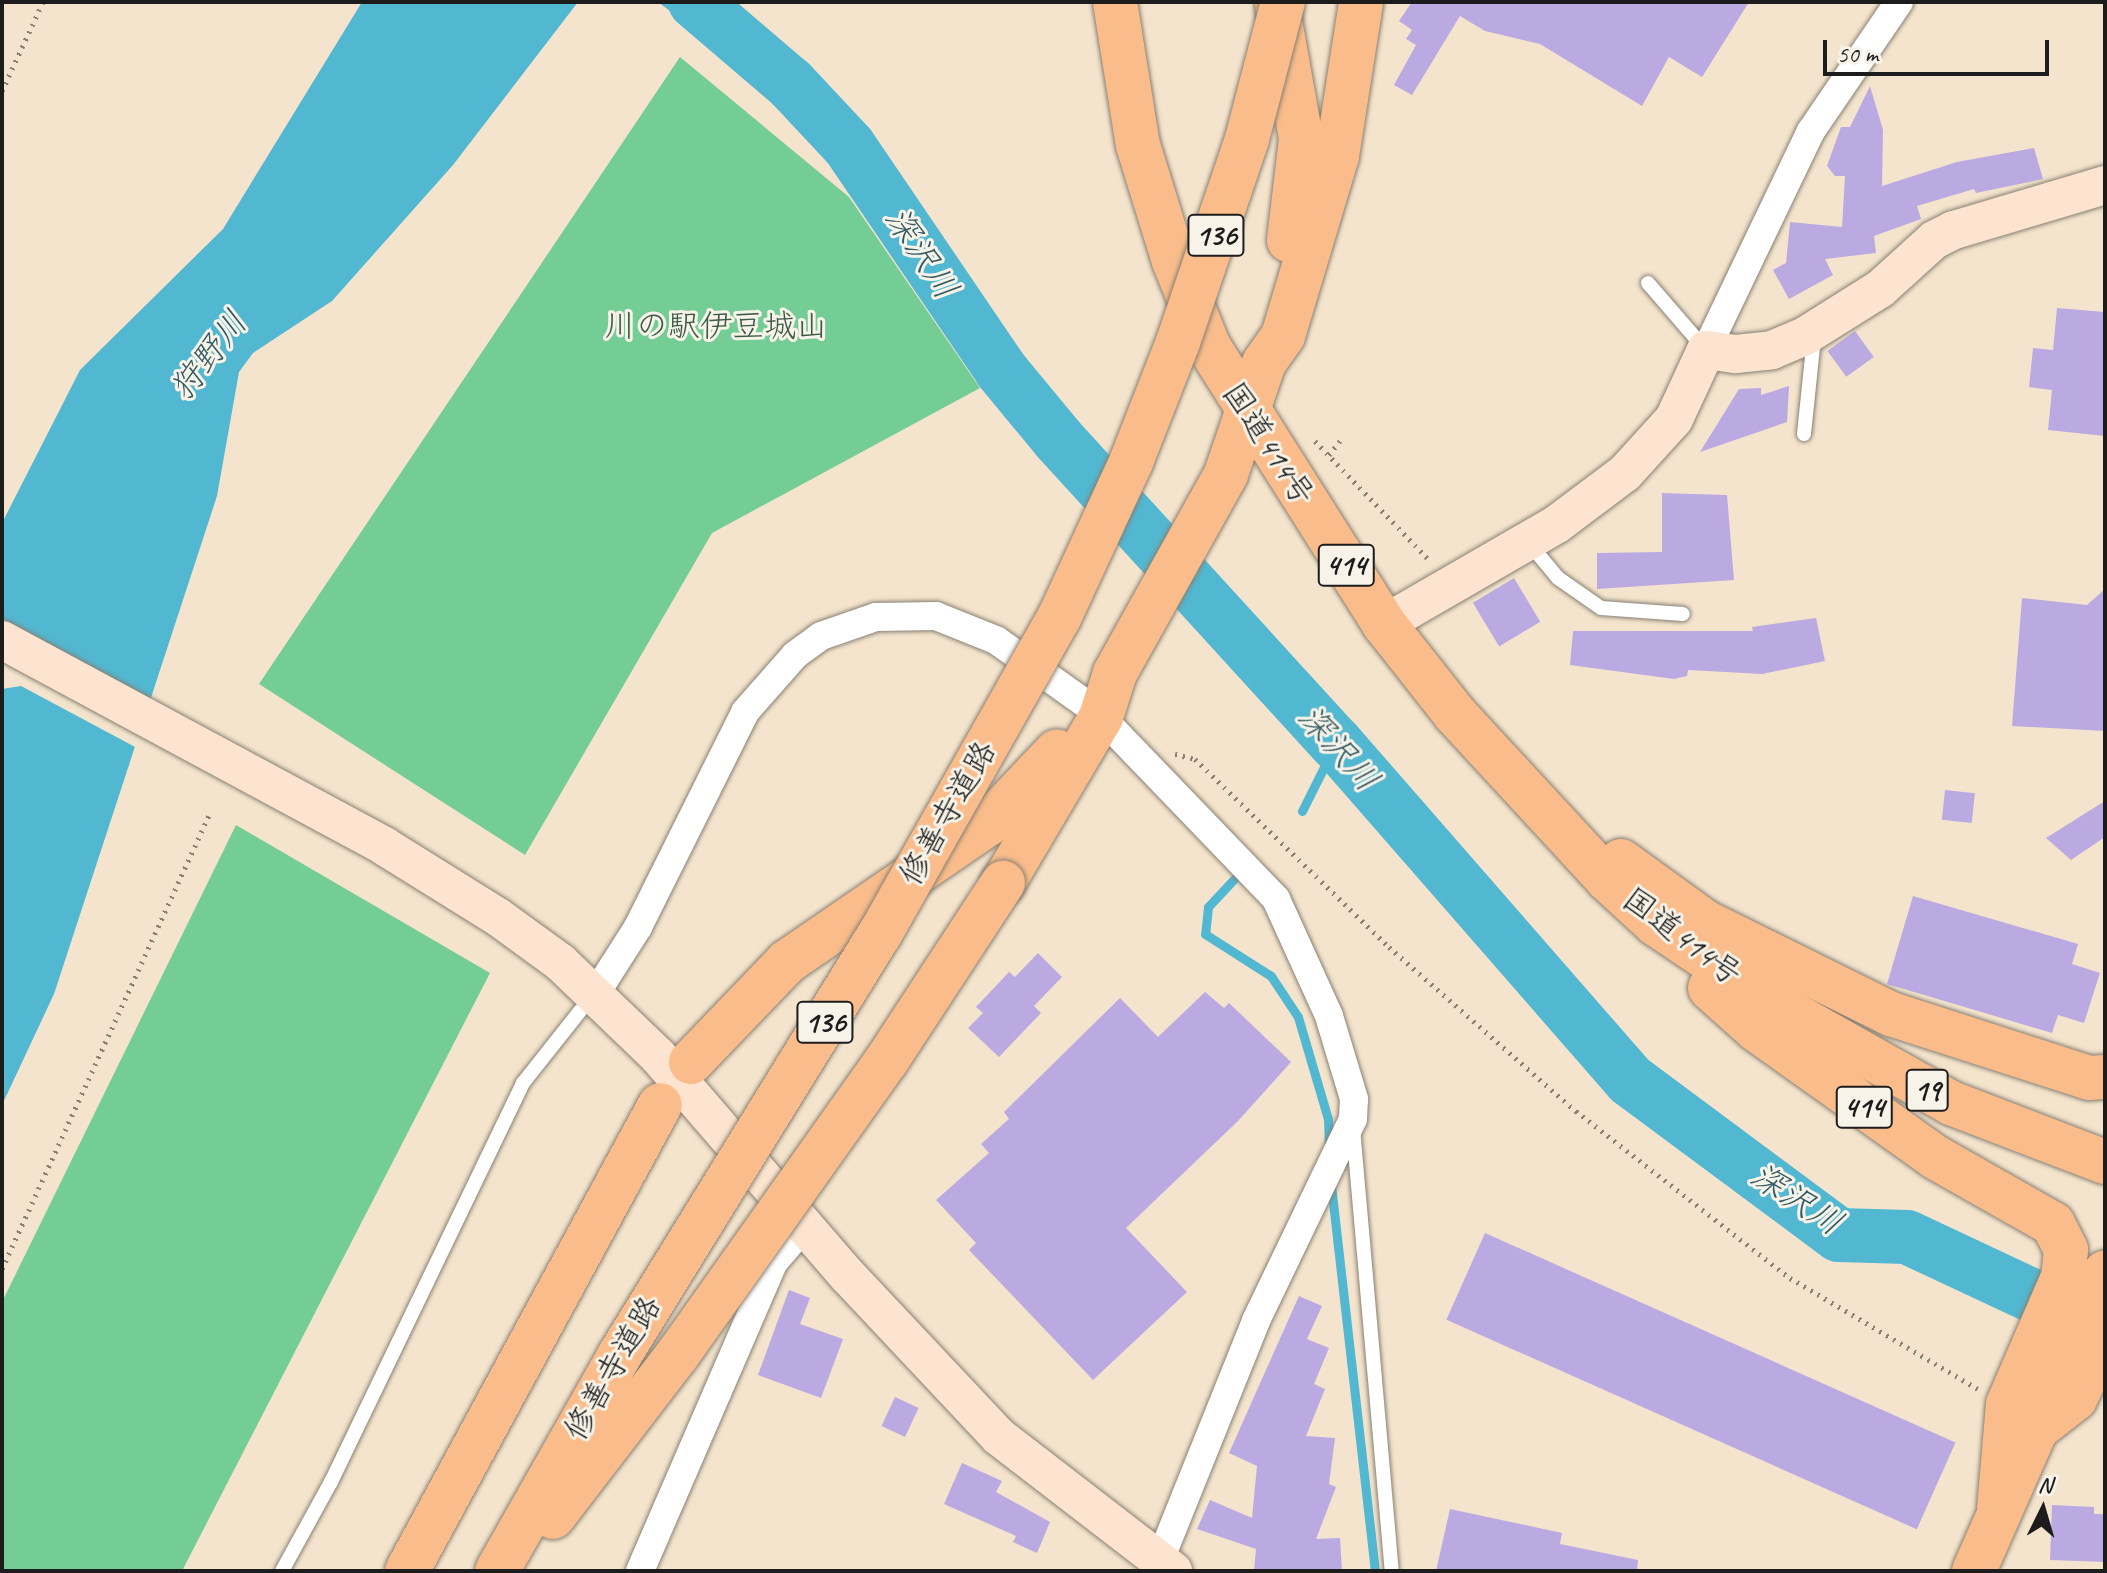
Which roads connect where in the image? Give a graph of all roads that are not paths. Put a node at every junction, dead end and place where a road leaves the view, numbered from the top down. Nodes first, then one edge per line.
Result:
1 (1115, 2) edge
2 (1276, 2) edge
3 (1283, 2) edge
4 (1361, 2) edge
5 (1899, 2) edge
6 (2105, 185) edge
7 (1648, 283) dead end
8 (1815, 330) junction
9 (1706, 350) junction
10 (1264, 363) junction
11 (1246, 412) junction
12 (1804, 434) dead end
13 (1528, 541) junction
14 (1683, 614) dead end
15 (1384, 624) junction
16 (2, 640) edge
17 (1101, 698) junction
18 (1557, 823) junction
19 (1656, 924) junction
20 (588, 1002) junction
21 (1773, 1003) joint
22 (691, 1062) dead end
23 (2100, 1082) edge
24 (660, 1105) dead end
25 (1348, 1130) junction
26 (2098, 1158) edge
27 (804, 1227) junction
28 (2088, 1281) edge
29 (2105, 1336) edge
30 (2034, 1406) junction
31 (1162, 1568) edge
32 (282, 1571) edge
33 (407, 1571) edge
34 (497, 1571) edge
35 (512, 1571) edge
36 (640, 1571) edge
37 (1392, 1571) edge
38 (1974, 1571) edge

1 - 11 main road, 国道414号 / 414
2 - 10 main road, 136
3 - 34 main road, 修善寺道路 / 136, bridge
4 - 10 main road
5 - 9 street
6 - 8 street
7 - 9 lane
8 - 9 street
8 - 12 lane
9 - 13 street
10 - 11 main road, 136
11 - 15 main road, 国道414号 / 414
11 - 17 main road
13 - 14 lane
13 - 15 street
15 - 18 main road, 国道414号 / 414
16 - 20 street
17 - 20 street
17 - 22 main road
17 - 25 street
17 - 35 main road, bridge
18 - 19 main road, 国道414号 / 414
18 - 23 main road, 414
19 - 21 main road, 国道414号 / 414
19 - 28 main road, 414
20 - 27 street
20 - 32 lane
21 - 26 main road, 19
24 - 33 main road
25 - 31 street
25 - 37 lane
27 - 31 street
27 - 36 street
28 - 30 main road
29 - 30 main road
30 - 38 main road

